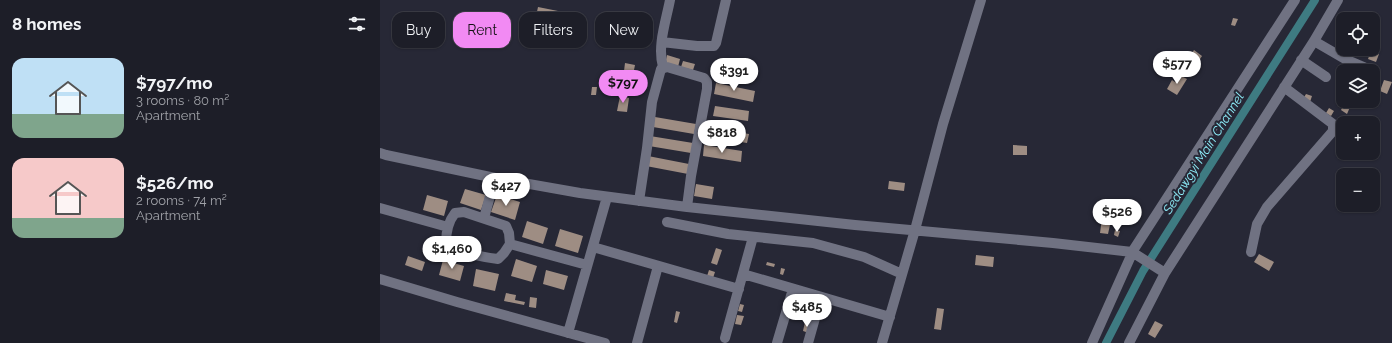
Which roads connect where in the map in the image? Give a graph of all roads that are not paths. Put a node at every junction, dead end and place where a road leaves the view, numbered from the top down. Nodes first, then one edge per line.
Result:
1 (670, 0) edge
2 (726, 0) edge
3 (981, 0) edge
4 (1295, 0) edge
5 (1338, 0) edge
6 (1314, 41) junction
7 (662, 42) junction
8 (1301, 60) junction
9 (1357, 64) edge
10 (663, 67) junction
11 (1326, 76) dead end
12 (1284, 87) junction
13 (380, 153) edge
14 (495, 178) junction
15 (607, 196) junction
16 (640, 201) junction
17 (687, 206) junction
18 (380, 208) edge
19 (484, 218) junction
20 (667, 222) dead end
21 (448, 227) junction
22 (915, 230) junction
23 (753, 237) junction
24 (510, 244) junction
25 (593, 247) junction
26 (1252, 252) dead end
27 (1136, 254) junction
28 (588, 265) junction
29 (658, 266) junction
30 (1162, 270) junction
31 (743, 274) junction
32 (902, 274) junction
33 (380, 279) edge
34 (739, 289) junction
35 (793, 289) junction
36 (821, 297) junction
37 (890, 317) junction
38 (568, 333) junction
39 (726, 338) dead end
40 (606, 343) edge
41 (637, 343) edge
42 (777, 343) edge
43 (808, 343) edge
44 (882, 343) edge
45 (1092, 343) edge
46 (1129, 343) edge

1 - 7 street
2 - 7 street
3 - 22 street
4 - 27 street
5 - 6 street
6 - 8 street
6 - 9 street
7 - 10 street
8 - 11 street
8 - 12 street
10 - 16 street
10 - 17 street
12 - 26 street
12 - 30 street
13 - 14 street
14 - 15 street
14 - 19 street
15 - 16 street
15 - 25 street
16 - 17 street
17 - 22 street
18 - 21 street
19 - 21 street
19 - 24 street
20 - 23 street
21 - 24 street
22 - 27 street
22 - 32 street
23 - 31 street
23 - 32 street
24 - 28 street
25 - 28 street
25 - 29 street
27 - 30 street
27 - 45 street
28 - 38 street
29 - 34 street
29 - 41 street
30 - 46 street
31 - 34 street
31 - 35 street
32 - 37 street
33 - 38 street
34 - 39 street
35 - 36 street
35 - 42 street
36 - 37 street
36 - 43 street
37 - 44 street
38 - 40 street

